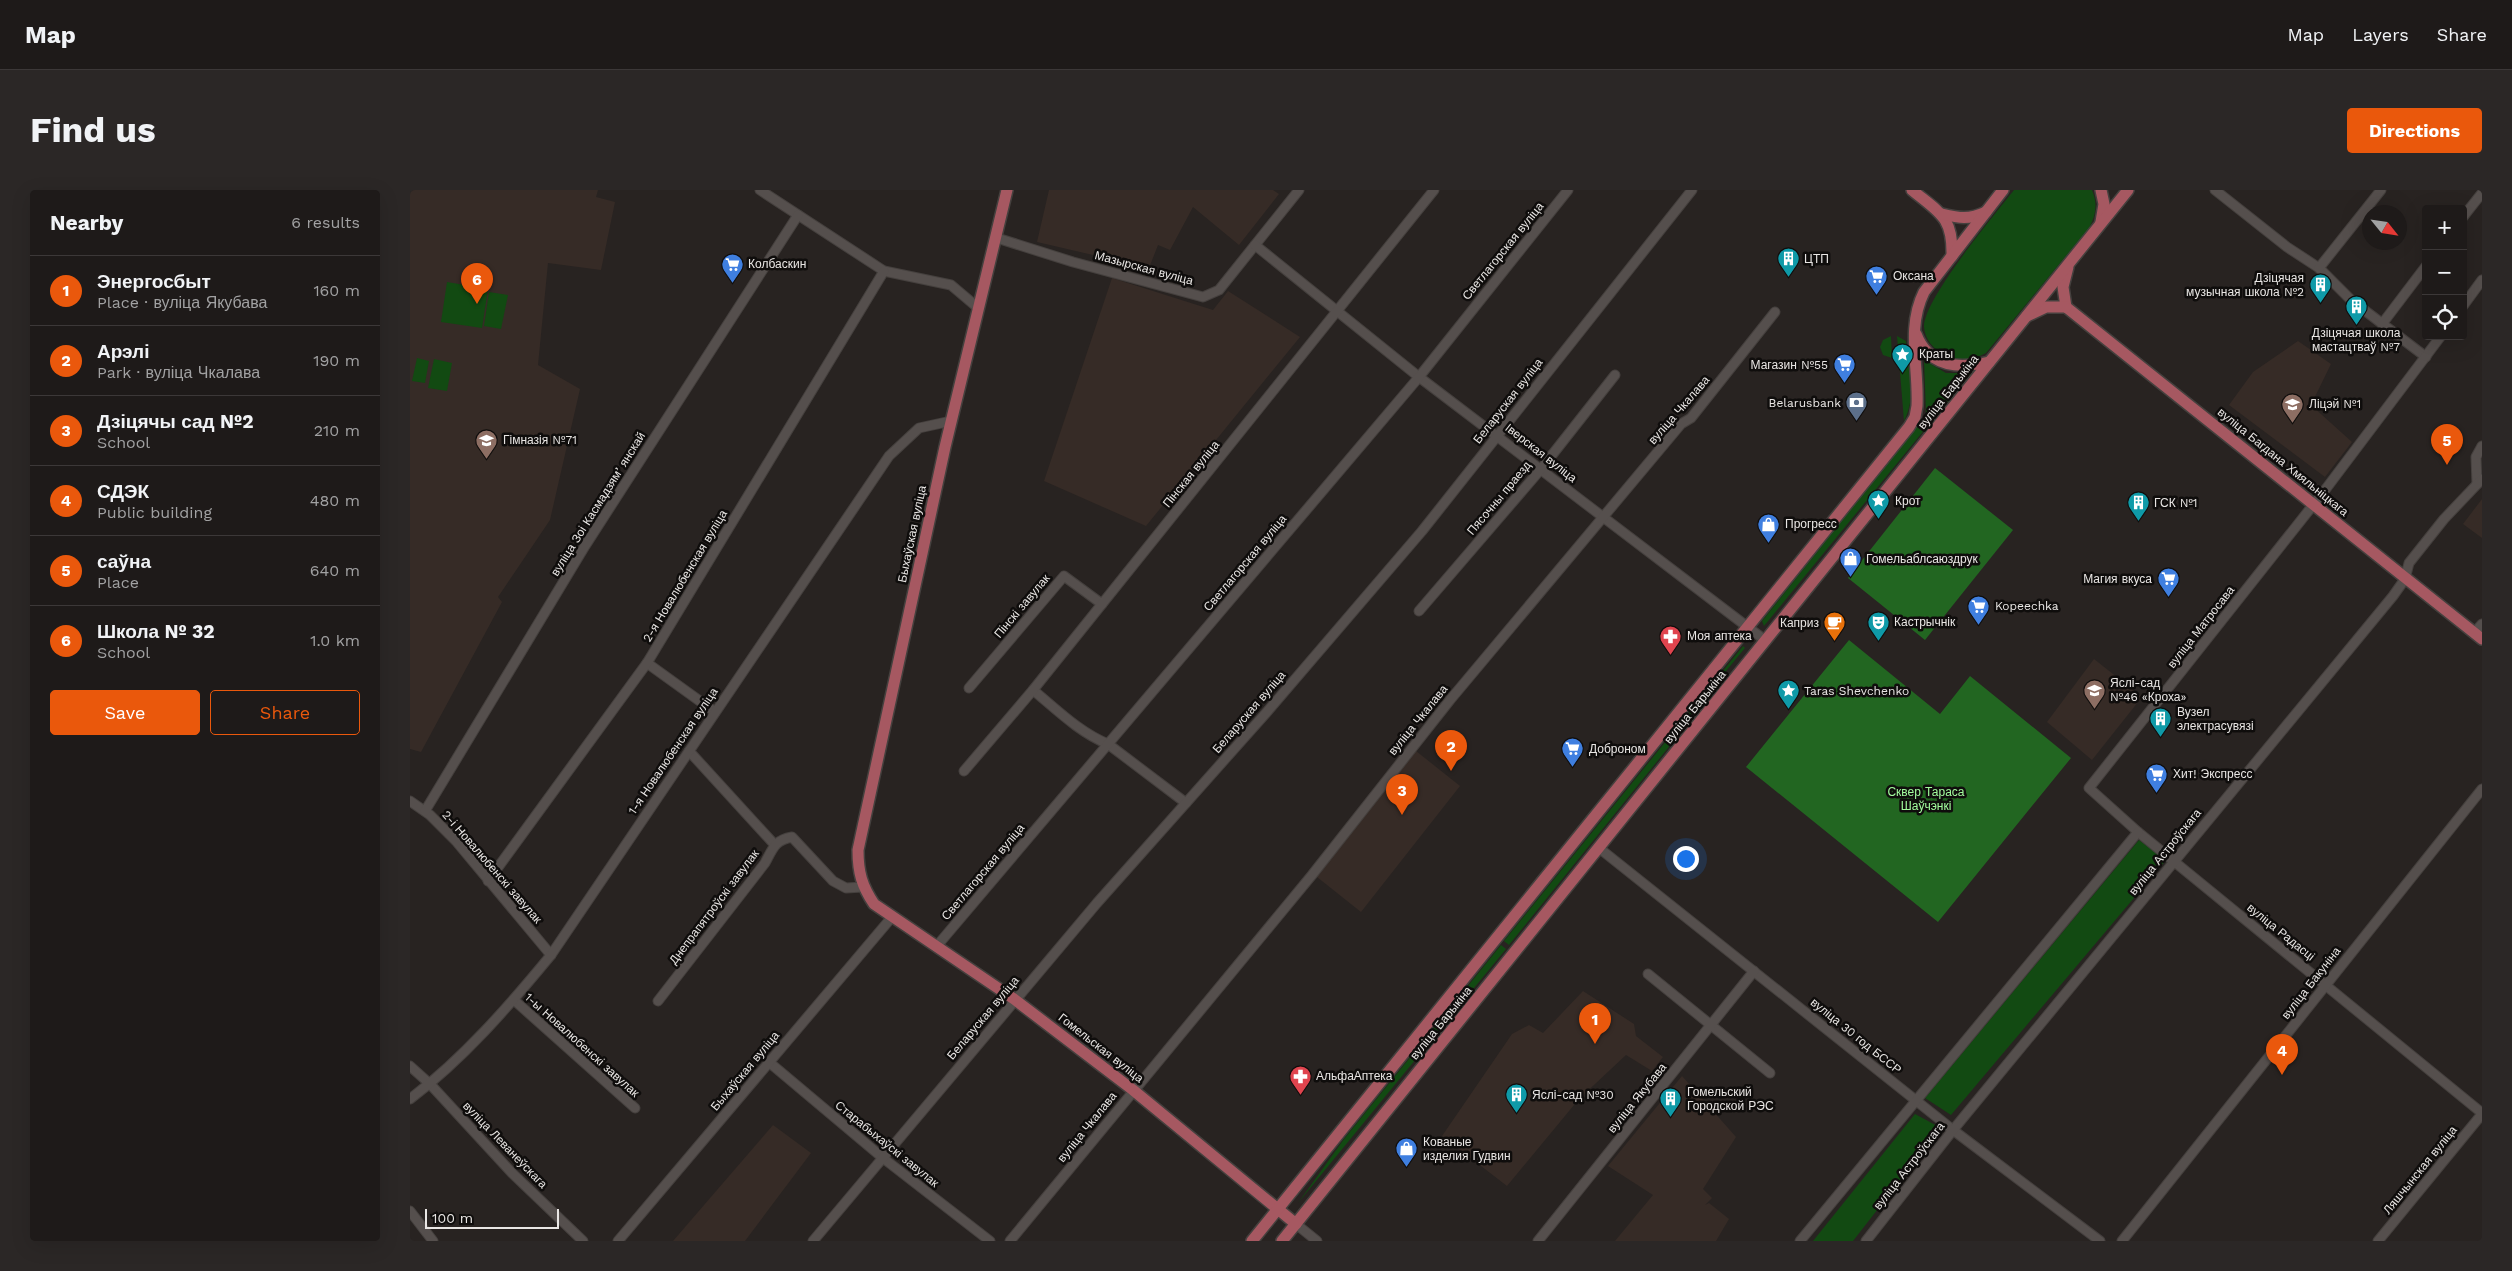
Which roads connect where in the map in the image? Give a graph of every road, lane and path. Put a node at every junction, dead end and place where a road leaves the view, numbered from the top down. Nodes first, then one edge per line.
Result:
1 (760, 190) edge
2 (1007, 190) edge
3 (1299, 190) edge
4 (1434, 190) edge
5 (1568, 190) edge
6 (1692, 190) edge
7 (1912, 190) edge
8 (2003, 190) edge
9 (2101, 190) edge
10 (2128, 190) edge
11 (2215, 190) edge
12 (2381, 190) edge
13 (2482, 193) edge
14 (1987, 211) junction
15 (2467, 212) edge
16 (1942, 214) junction
17 (798, 215) junction
18 (2101, 224) junction
19 (997, 238) junction
20 (1255, 245) junction
21 (1952, 256) junction
22 (2071, 260) junction
23 (2319, 268) junction
24 (884, 271) junction
25 (2422, 271) edge
26 (2482, 280) edge
27 (2467, 301) edge
28 (977, 307) junction
29 (2066, 307) junction
30 (1337, 312) junction
31 (1775, 312) dead end
32 (2023, 319) junction
33 (2382, 324) junction
34 (1914, 329) junction
35 (2438, 340) edge
36 (2426, 357) junction
37 (1989, 362) junction
38 (1614, 375) dead end
39 (1419, 377) junction
40 (951, 421) junction
41 (1497, 434) junction
42 (2482, 446) edge
43 (1541, 469) junction
44 (2480, 481) edge
45 (2314, 504) junction
46 (1604, 518) junction
47 (2405, 579) junction
48 (1102, 604) junction
49 (1419, 611) dead end
50 (1748, 627) junction
51 (2479, 632) edge
52 (1766, 641) junction
53 (648, 663) junction
54 (969, 688) dead end
55 (1032, 690) junction
56 (715, 712) junction
57 (1108, 744) junction
58 (690, 751) junction
59 (964, 771) dead end
60 (2089, 788) joint
61 (2482, 789) edge
62 (410, 801) edge
63 (1186, 803) junction
64 (425, 811) junction
65 (2138, 832) junction
66 (774, 844) junction
67 (1599, 848) junction
68 (2174, 860) junction
69 (488, 881) junction
70 (863, 887) junction
71 (892, 917) junction
72 (936, 948) junction
73 (551, 955) junction
74 (1754, 971) junction
75 (1648, 974) dead end
76 (2325, 985) junction
77 (1014, 999) junction
78 (514, 1000) junction
79 (658, 1001) dead end
80 (1712, 1024) junction
81 (770, 1064) junction
82 (410, 1066) edge
83 (1770, 1073) dead end
84 (430, 1084) junction
85 (1133, 1090) junction
86 (410, 1099) edge
87 (1916, 1100) junction
88 (635, 1108) dead end
89 (2482, 1114) edge
90 (1953, 1130) junction
91 (883, 1158) junction
92 (1278, 1209) junction
93 (410, 1212) edge
94 (1296, 1224) junction
95 (433, 1241) edge
96 (583, 1241) edge
97 (618, 1241) edge
98 (813, 1241) edge
99 (990, 1241) edge
100 (1010, 1241) edge
101 (1252, 1241) edge
102 (1282, 1241) edge
103 (1318, 1241) edge
104 (1538, 1241) edge
105 (1800, 1241) edge
106 (1866, 1241) edge
107 (2100, 1241) edge
108 (2122, 1241) edge
109 (2378, 1241) edge

1 - 17 street
2 - 19 main road, Быхаўская вуліца
3 - 20 street, Мазырская вуліца
4 - 30 street, Пінская вуліца
5 - 39 street, Светлагорская вуліца
6 - 41 street, Беларуская вуліца
7 - 16 main road
8 - 14 main road, вуліца Барыкіна
9 - 18 main road
10 - 18 main road, вуліца Барыкіна
11 - 23 street
12 - 23 street
13 - 15 street
14 - 16 main road
14 - 21 main road, вуліца Барыкіна
16 - 21 main road
17 - 24 street
17 - 64 street, вуліца Зоі Касмадзямʼянскай
18 - 22 main road, вуліца Барыкіна
19 - 20 street, Мазырская вуліца
19 - 28 main road, Быхаўская вуліца
20 - 30 street, Іверская вуліца
21 - 34 main road, вуліца Барыкіна
22 - 29 main road
22 - 32 main road, вуліца Барыкіна
23 - 33 street
24 - 28 street
24 - 53 street, 2-я Новалюбенская вуліца
25 - 33 street
26 - 27 street
28 - 40 main road, Быхаўская вуліца
29 - 32 main road
29 - 45 main road, вуліца Багдана Хмяльніцкага
30 - 39 street, Іверская вуліца
30 - 48 street, Пінская вуліца
31 - 46 street, вуліца Чкалава
32 - 37 main road, вуліца Барыкіна
33 - 36 street
34 - 37 main road
34 - 50 main road, вуліца Барыкіна
35 - 36 street, вуліца Матросава
36 - 45 street, вуліца Матросава
37 - 52 main road, вуліца Барыкіна
38 - 43 street, Пясочны праезд
39 - 41 street, Іверская вуліца
39 - 57 street, Светлагорская вуліца
40 - 56 street, 1-я Новалюбенская вуліца
40 - 70 main road, Быхаўская вуліца
41 - 43 street, Іверская вуліца
41 - 63 street, Беларуская вуліца
42 - 44 street
43 - 46 street, Іверская вуліца
43 - 49 street, Пясочны праезд
44 - 47 street, вуліца Астроўскага
45 - 47 main road, вуліца Багдана Хмяльніцкага
45 - 60 street, вуліца Матросава
46 - 50 street, Іверская вуліца
46 - 85 street, вуліца Чкалава
47 - 51 main road, вуліца Багдана Хмяльніцкага
47 - 68 street, вуліца Астроўскага
48 - 54 street, Пінскі завулак
48 - 55 street, Пінская вуліца
50 - 52 street, Іверская вуліца
50 - 92 main road, вуліца Барыкіна
52 - 67 main road, вуліца Барыкіна
53 - 56 street
53 - 69 street, 2-я Новалюбенская вуліца
55 - 57 street
55 - 59 street, Пінская вуліца
56 - 58 street, 1-я Новалюбенская вуліца
57 - 63 street
57 - 72 street, Светлагорская вуліца
58 - 66 street
58 - 73 street, 1-я Новалюбенская вуліца
60 - 65 street, вуліца Радасці
61 - 76 street, вуліца Бакуніна
62 - 64 street, 2-і Новалюбенскі завулак
63 - 77 street, Беларуская вуліца
64 - 69 street, 2-і Новалюбенскі завулак
65 - 68 street, вуліца Радасці
65 - 87 street
66 - 70 street, Днепрапятроўскі завулак
66 - 79 street, Днепрапятроўскі завулак
67 - 74 street, вуліца 30 год БССР
67 - 94 main road, вуліца Барыкіна
68 - 76 street, вуліца Радасці
68 - 90 street, вуліца Астроўскага
69 - 73 street, 2-і Новалюбенскі завулак
70 - 71 main road, Гомельская вуліца
71 - 72 main road, Гомельская вуліца
71 - 81 street, Быхаўская вуліца
72 - 77 main road, Гомельская вуліца
73 - 78 street, 1-я Новалюбенская вуліца
74 - 80 street, вуліца Якубава
74 - 87 street, вуліца 30 год БССР
75 - 80 street
76 - 89 street, вуліца Радасці
76 - 108 street, вуліца Бакуніна
77 - 85 main road, Гомельская вуліца
77 - 91 street, Беларуская вуліца
78 - 84 street, 1-я Новалюбенская вуліца
78 - 88 street, 1-ы Новалюбенскі завулак
80 - 83 street
80 - 104 street, вуліца Якубава
81 - 91 street, Старабыхаўскі завулак
81 - 97 street, Быхаўская вуліца
82 - 84 street, вуліца Леванеўскага
84 - 86 street, 1-я Новалюбенская вуліца
84 - 96 street, вуліца Леванеўскага
85 - 92 main road, Гомельская вуліца
85 - 100 street, вуліца Чкалава
87 - 90 street, вуліца 30 год БССР
87 - 105 street
89 - 109 street, Ляшчынская вуліца
90 - 106 street, вуліца Астроўскага
90 - 107 street, вуліца 30 год БССР
91 - 98 street, Беларуская вуліца
91 - 99 street, Старабыхаўскі завулак
92 - 94 main road, Гомельская вуліца
92 - 101 main road, вуліца Барыкіна
93 - 95 street
94 - 102 main road, вуліца Барыкіна
94 - 103 street, Гомельская вуліца

